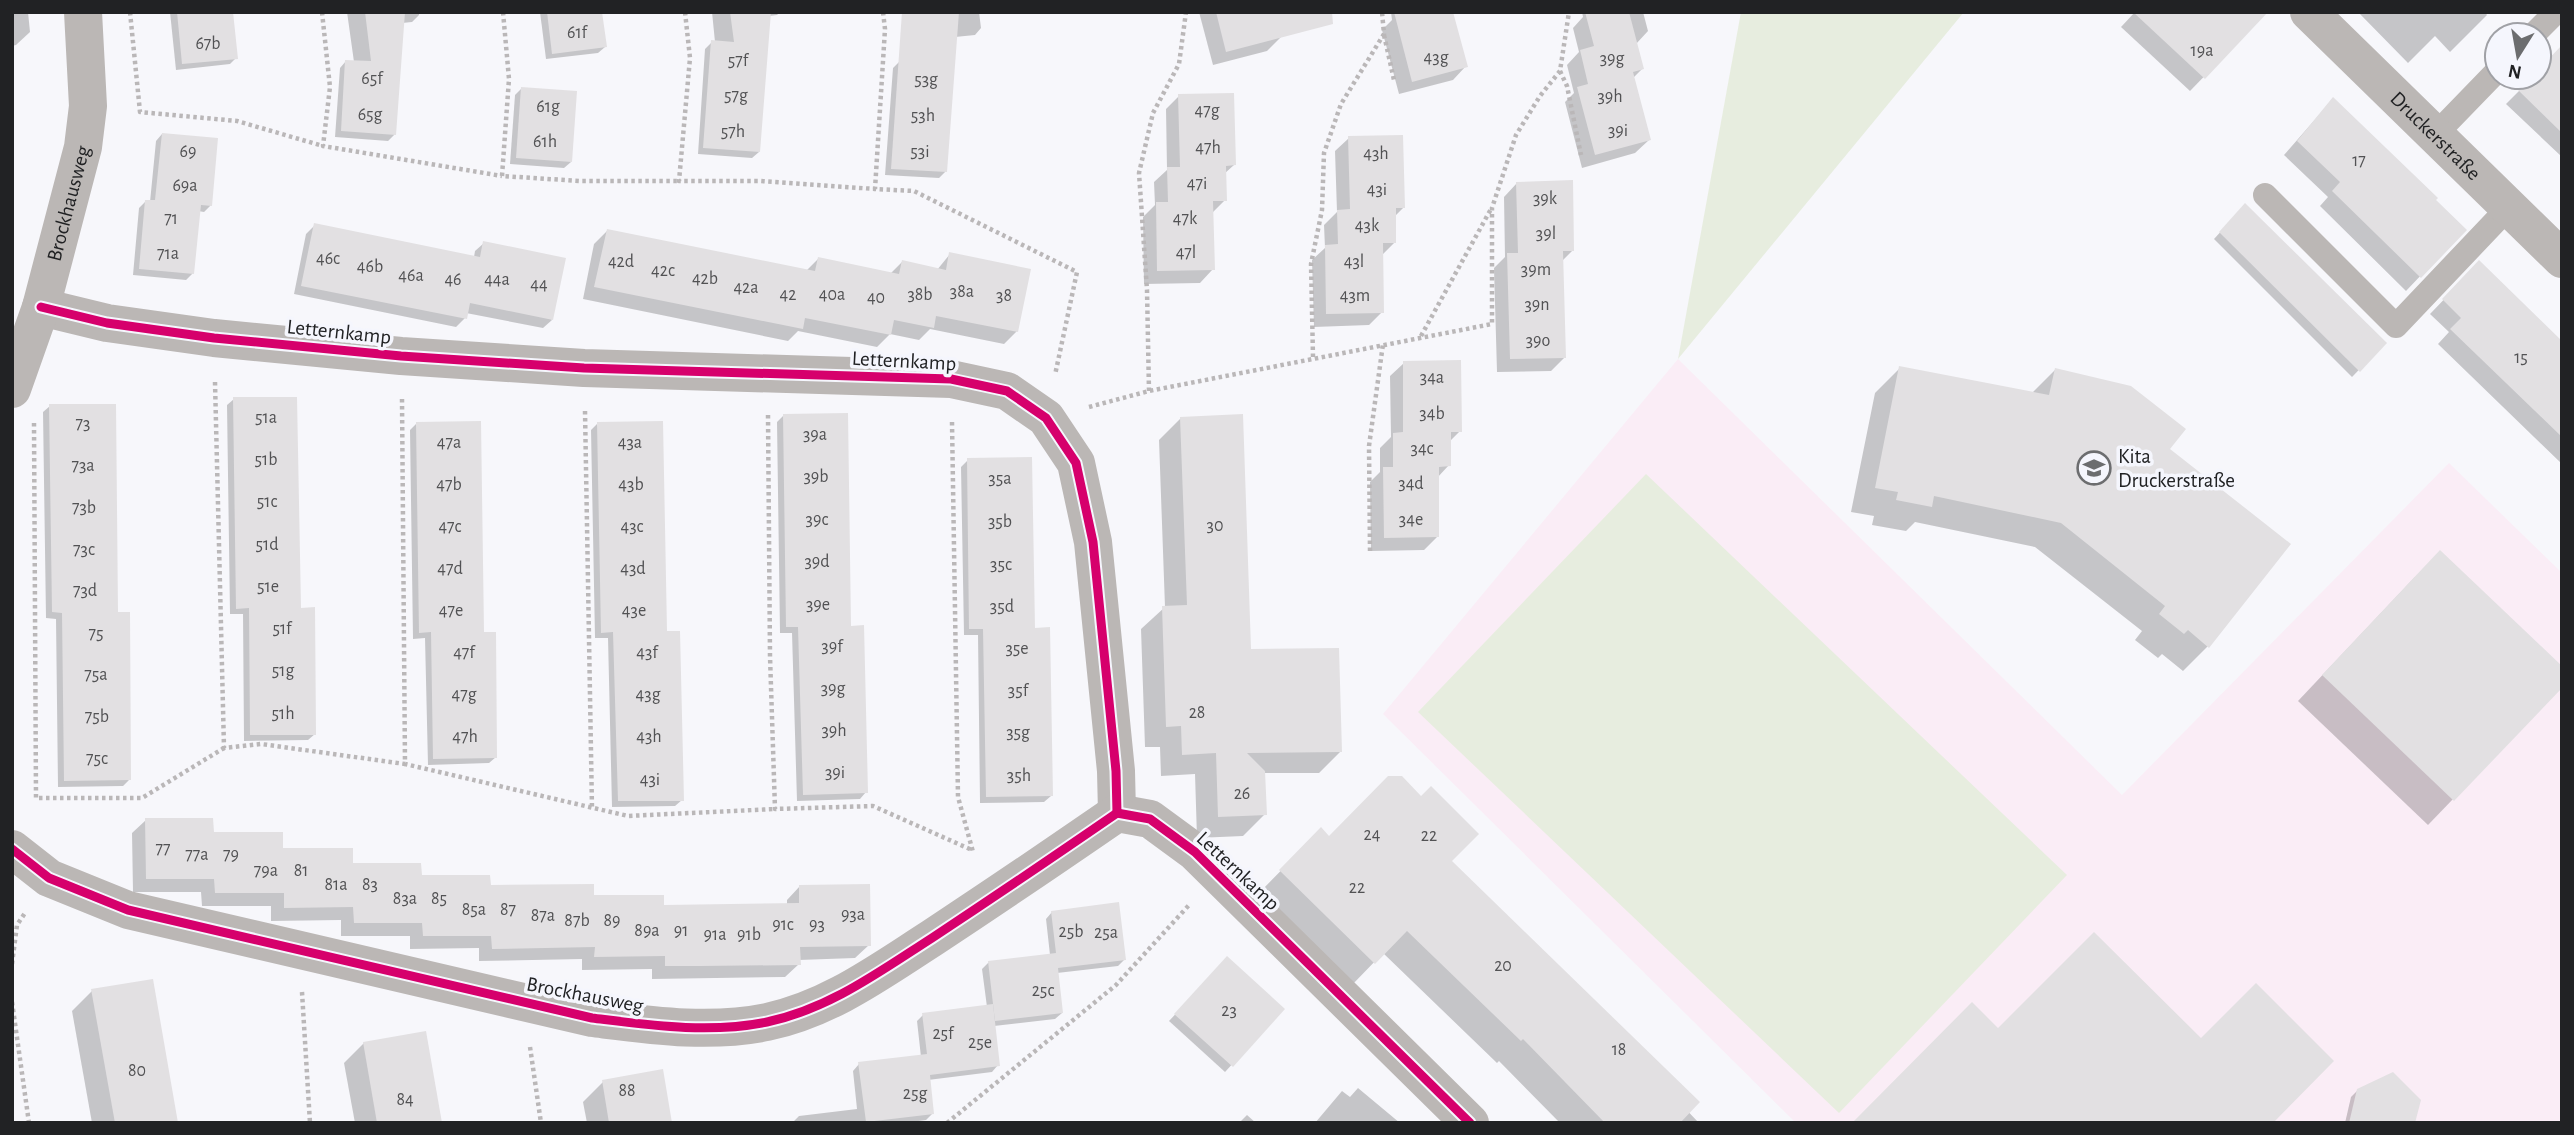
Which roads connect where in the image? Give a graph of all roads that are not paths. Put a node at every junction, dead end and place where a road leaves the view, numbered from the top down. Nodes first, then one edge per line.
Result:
1 (83, 12) edge
2 (2309, 12) edge
3 (2483, 85) edge
4 (2435, 135) junction
5 (2265, 195) dead end
6 (2509, 207) junction
7 (2562, 259) edge
8 (41, 307) junction
9 (13, 386) edge
10 (1117, 813) junction
11 (12, 849) edge
12 (1459, 1119) edge

1 - 8 street, Brockhausweg
2 - 4 street, Druckerstraße
3 - 4 lane
4 - 6 street, Druckerstraße
5 - 6 lane
6 - 7 street, Druckerstraße
8 - 9 street, Brockhausweg
8 - 10 street, Letternkamp
10 - 11 street, Brockhausweg
10 - 12 street, Letternkamp

